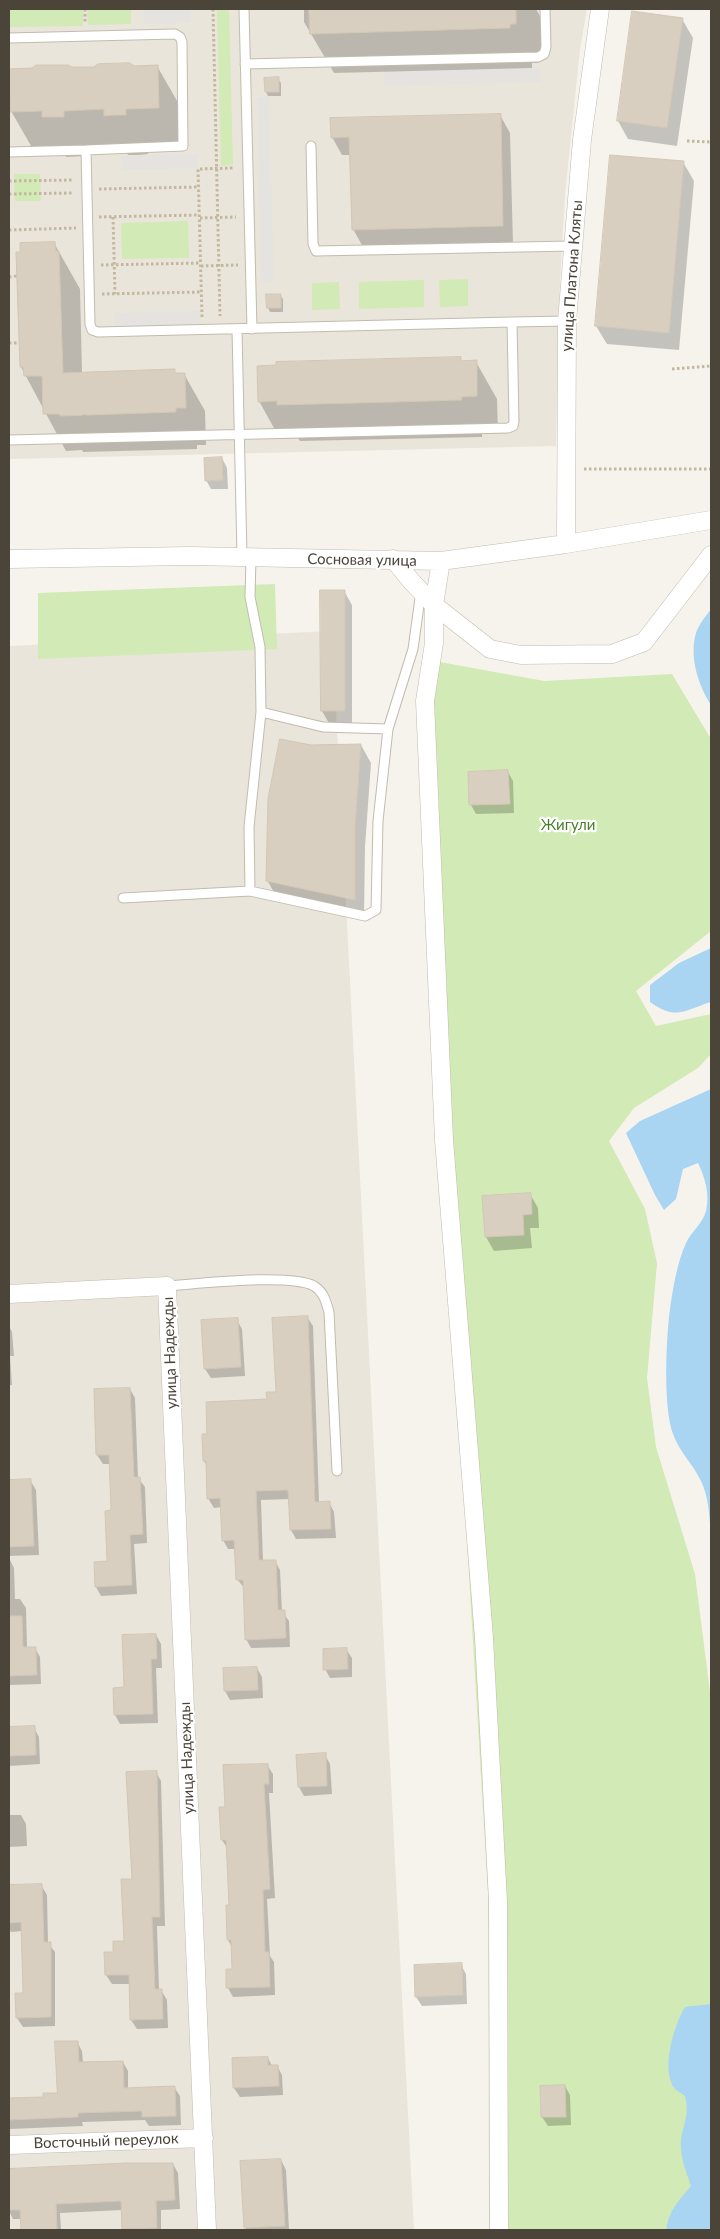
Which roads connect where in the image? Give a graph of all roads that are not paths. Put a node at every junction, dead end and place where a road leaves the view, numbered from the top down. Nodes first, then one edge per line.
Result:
1 (244, 9) edge
2 (545, 9) edge
3 (600, 9) edge
4 (9, 38) edge
5 (245, 64) junction
6 (311, 146) dead end
7 (86, 150) junction
8 (9, 152) edge
9 (572, 246) junction
10 (567, 321) junction
11 (512, 322) junction
12 (237, 329) junction
13 (252, 329) junction
14 (240, 434) junction
15 (9, 440) edge
16 (711, 520) edge
17 (566, 544) junction
18 (711, 555) edge
19 (247, 557) junction
20 (9, 559) edge
21 (393, 559) junction
22 (441, 561) junction
23 (421, 591) junction
24 (434, 605) junction
25 (261, 712) junction
26 (388, 729) junction
27 (250, 891) junction
28 (123, 898) dead end
29 (167, 1286) junction
30 (9, 1294) edge
31 (336, 1471) dead end
32 (204, 2138) junction
33 (9, 2145) edge
34 (207, 2230) edge
35 (498, 2230) edge

1 - 5 lane
2 - 5 lane
3 - 9 street, улица Платона Кляты
4 - 7 lane
5 - 13 lane
6 - 9 lane
7 - 8 lane
7 - 12 lane
9 - 10 street, улица Платона Кляты
10 - 11 lane
10 - 17 street, улица Платона Кляты
11 - 13 lane
11 - 14 lane
12 - 13 lane
12 - 14 lane
14 - 15 lane
14 - 19 lane
16 - 17 street, Сосновая улица
17 - 22 street, Сосновая улица
18 - 24 street
19 - 20 street, Сосновая улица
19 - 21 street, Сосновая улица
19 - 25 lane
21 - 22 street, Сосновая улица
21 - 23 street
22 - 24 street
23 - 24 street
23 - 26 lane
24 - 35 street
25 - 26 lane
25 - 27 lane
26 - 27 lane
27 - 28 lane
29 - 30 street
29 - 31 lane
29 - 32 street, улица Надежды
32 - 33 street, Восточный переулок
32 - 34 street, улица Надежды

